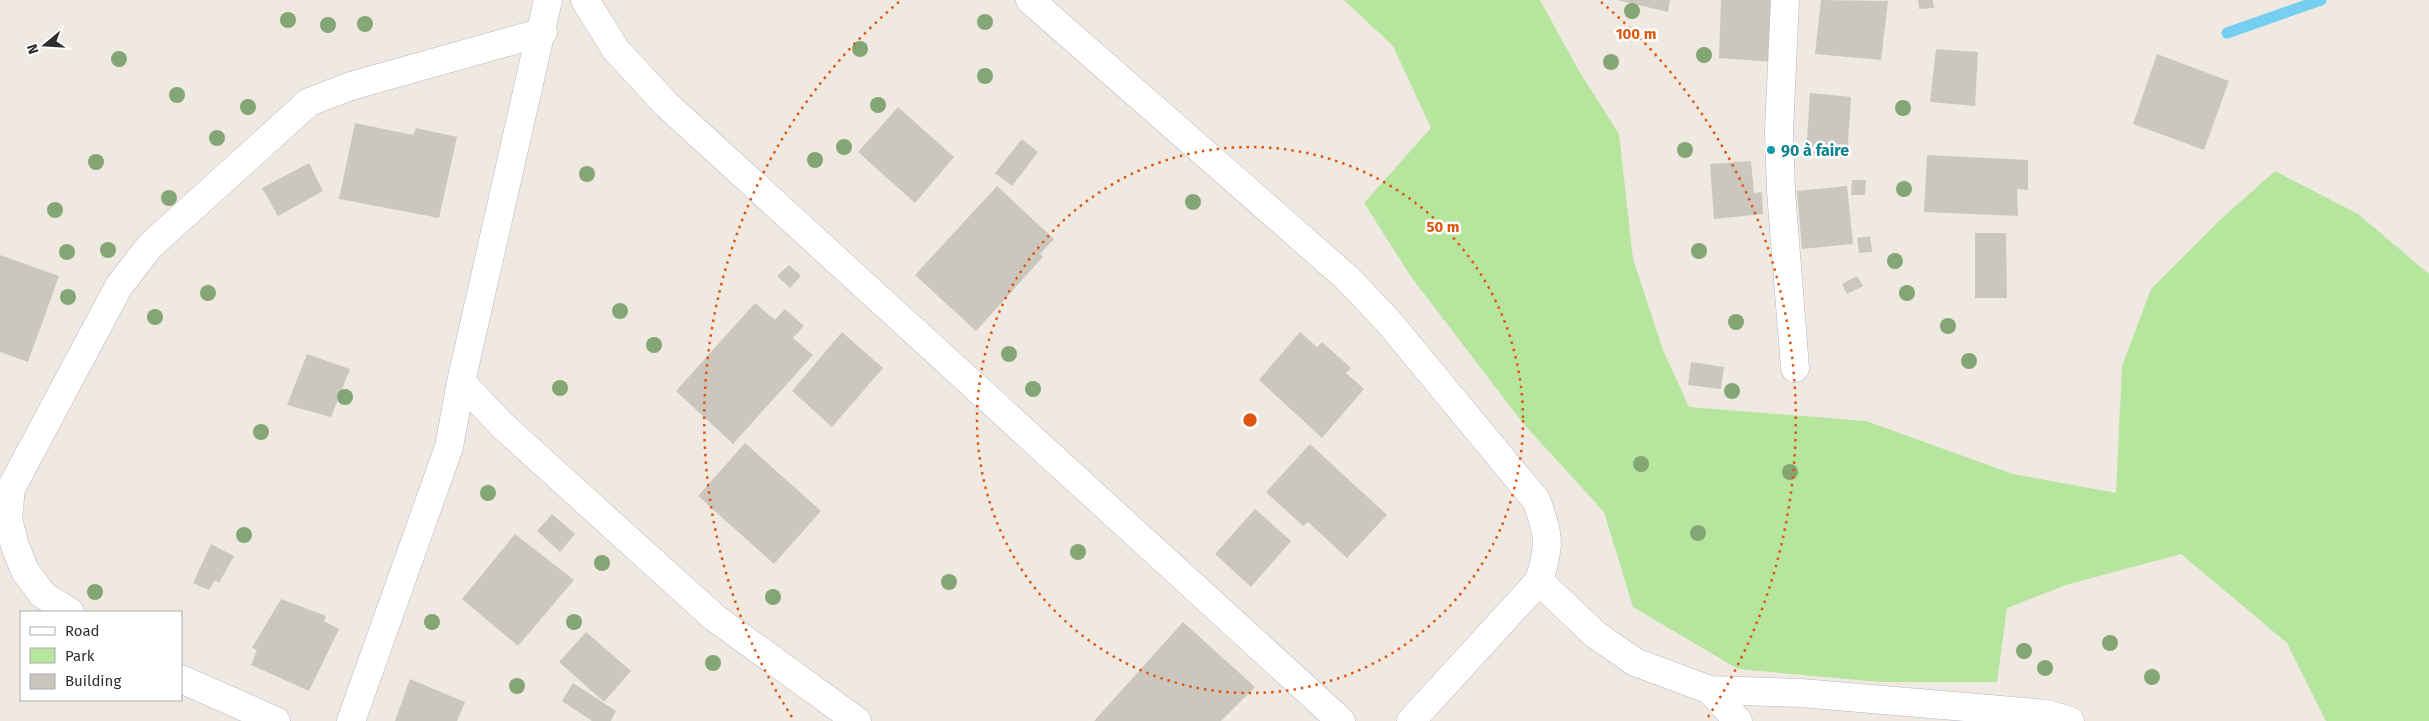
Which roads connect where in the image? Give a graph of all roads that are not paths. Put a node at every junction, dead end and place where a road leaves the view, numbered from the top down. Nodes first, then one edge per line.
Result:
1 (548, 0) edge
2 (585, 0) edge
3 (1030, 0) edge
4 (1785, 0) edge
5 (542, 32) junction
6 (1795, 368) dead end
7 (461, 382) junction
8 (6, 498) edge
9 (1539, 581) junction
10 (68, 611) edge
11 (182, 680) edge
12 (1710, 690) junction
13 (353, 720) edge
14 (276, 721) edge
15 (857, 721) edge
16 (1341, 721) edge
17 (1412, 721) edge
18 (1738, 721) edge
19 (2070, 721) edge

1 - 5 street
2 - 16 street
3 - 9 street
4 - 6 street
5 - 7 street
5 - 8 street
7 - 13 street
7 - 15 street
8 - 10 street
9 - 12 street
9 - 17 street
11 - 14 street
12 - 18 street
12 - 19 street

